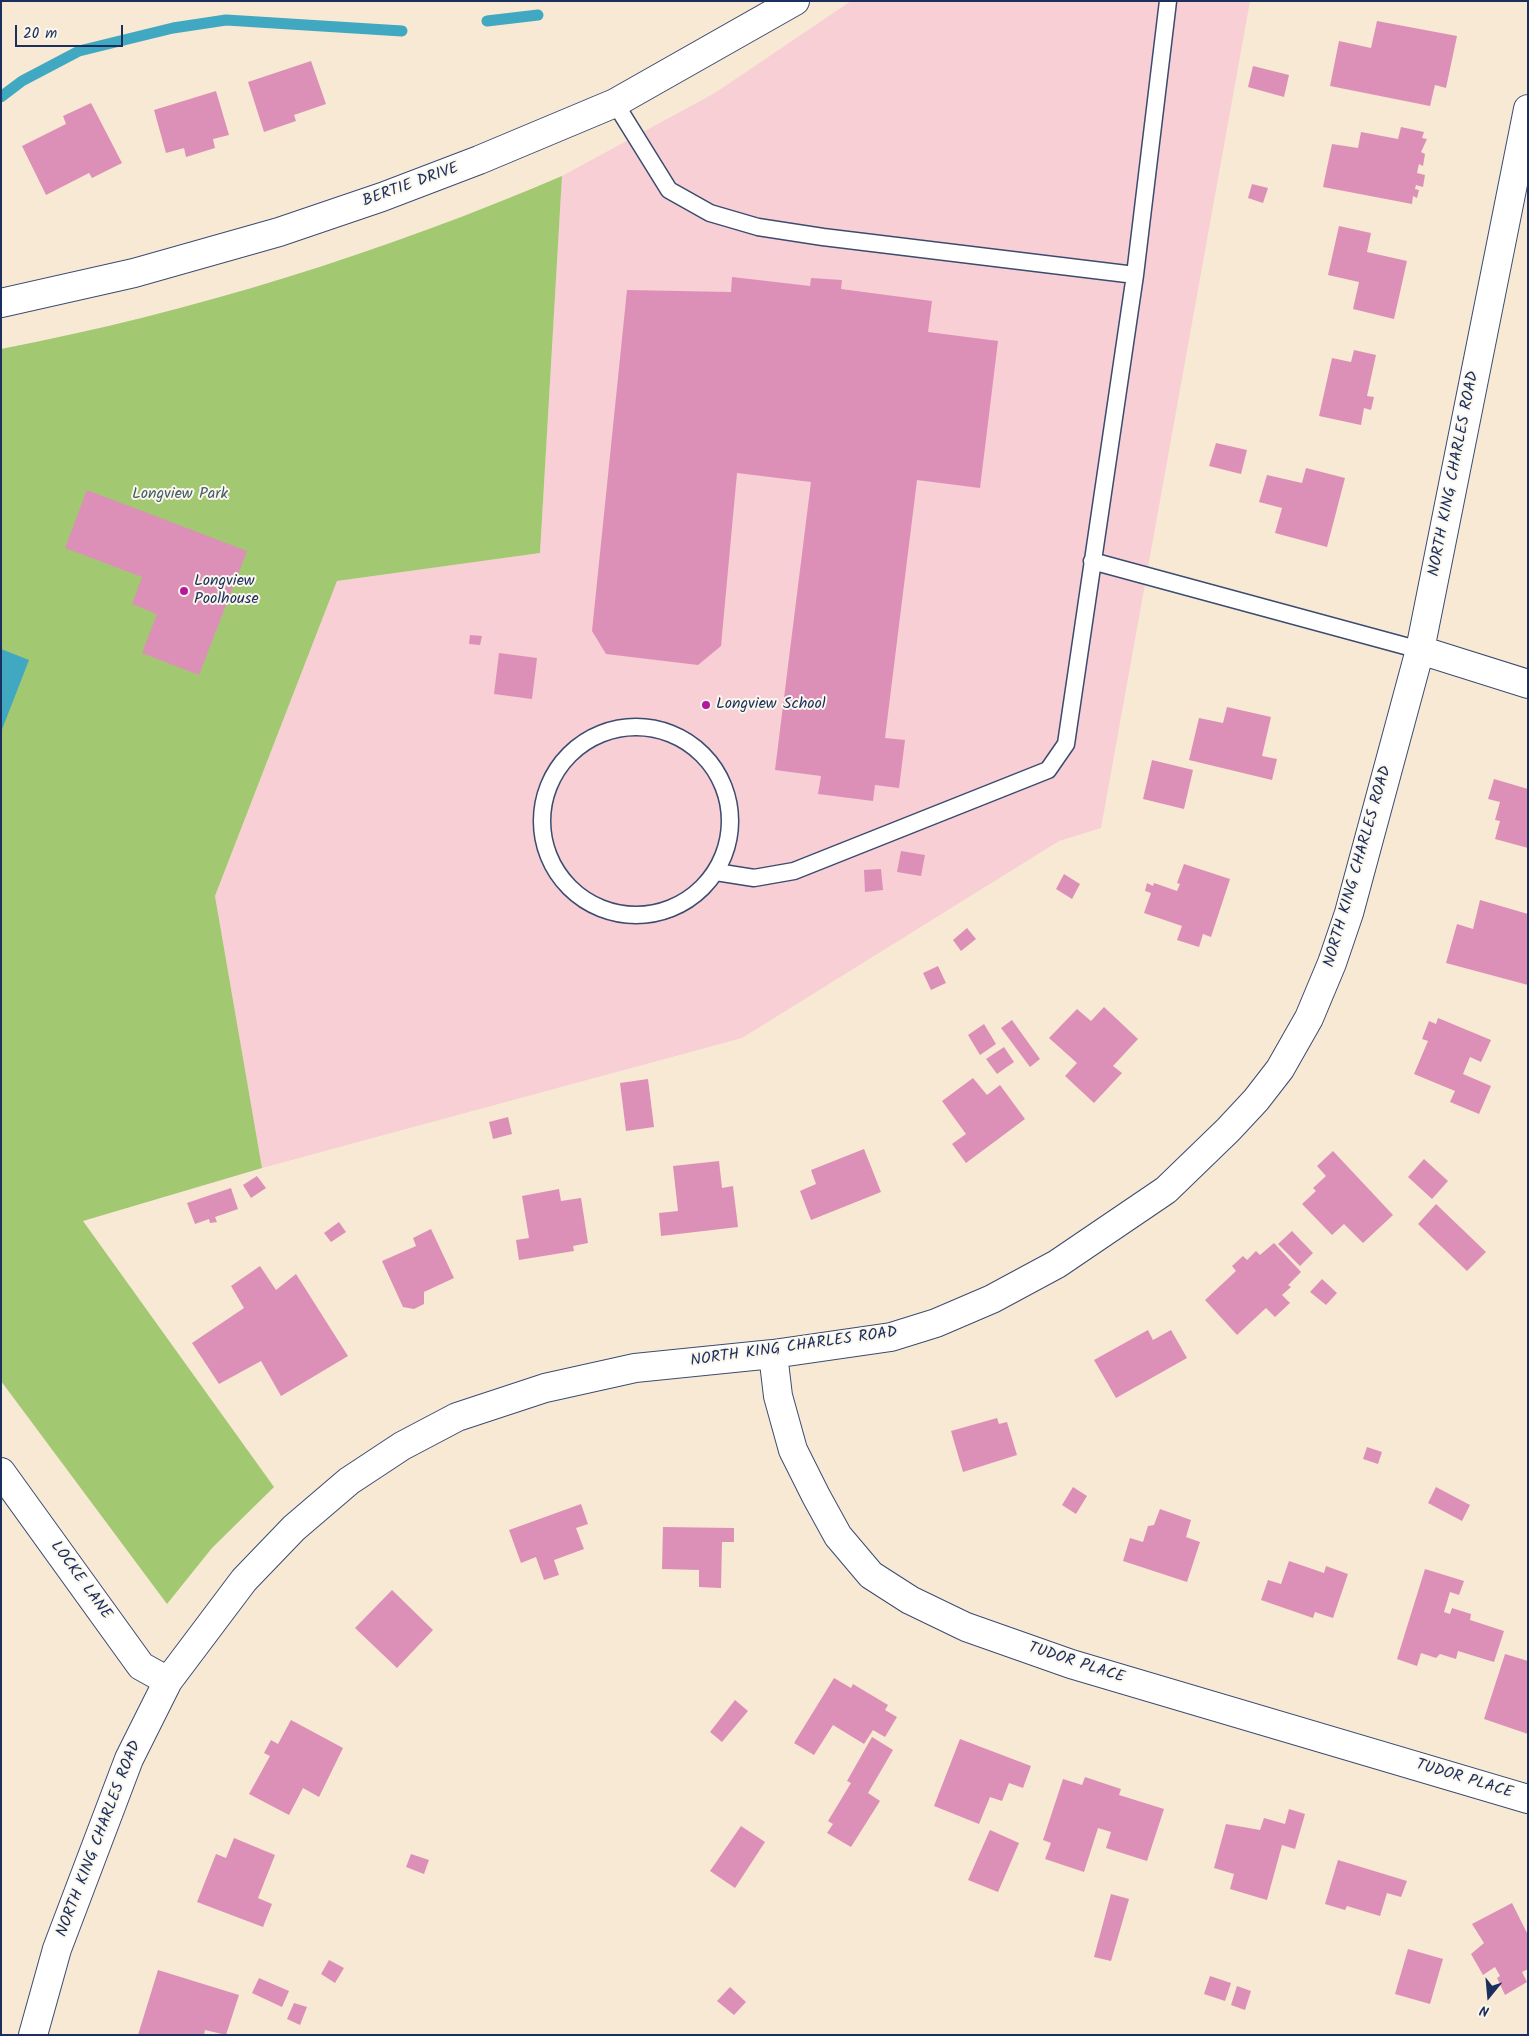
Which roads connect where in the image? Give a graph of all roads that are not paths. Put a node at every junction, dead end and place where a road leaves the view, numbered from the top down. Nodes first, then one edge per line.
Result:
1 (795, 1) edge
2 (1168, 1) edge
3 (615, 102) junction
4 (1528, 109) edge
5 (1135, 275) junction
6 (1, 303) edge
7 (1092, 561) junction
8 (1420, 650) junction
9 (1528, 684) edge
10 (716, 872) junction
11 (773, 1354) junction
12 (1, 1472) edge
13 (168, 1681) junction
14 (1528, 1799) edge
15 (33, 2035) edge

1 - 3 street, BERTIE DRIVE
2 - 5 lane
3 - 5 lane
3 - 6 street, BERTIE DRIVE
4 - 8 street, NORTH KING CHARLES ROAD
5 - 7 lane
7 - 8 lane
7 - 10 lane
8 - 9 street
8 - 11 street, NORTH KING CHARLES ROAD
10 - 10 lane
11 - 13 street, NORTH KING CHARLES ROAD
11 - 14 street, TUDOR PLACE
12 - 13 street, LOCKE LANE
13 - 15 street, NORTH KING CHARLES ROAD

